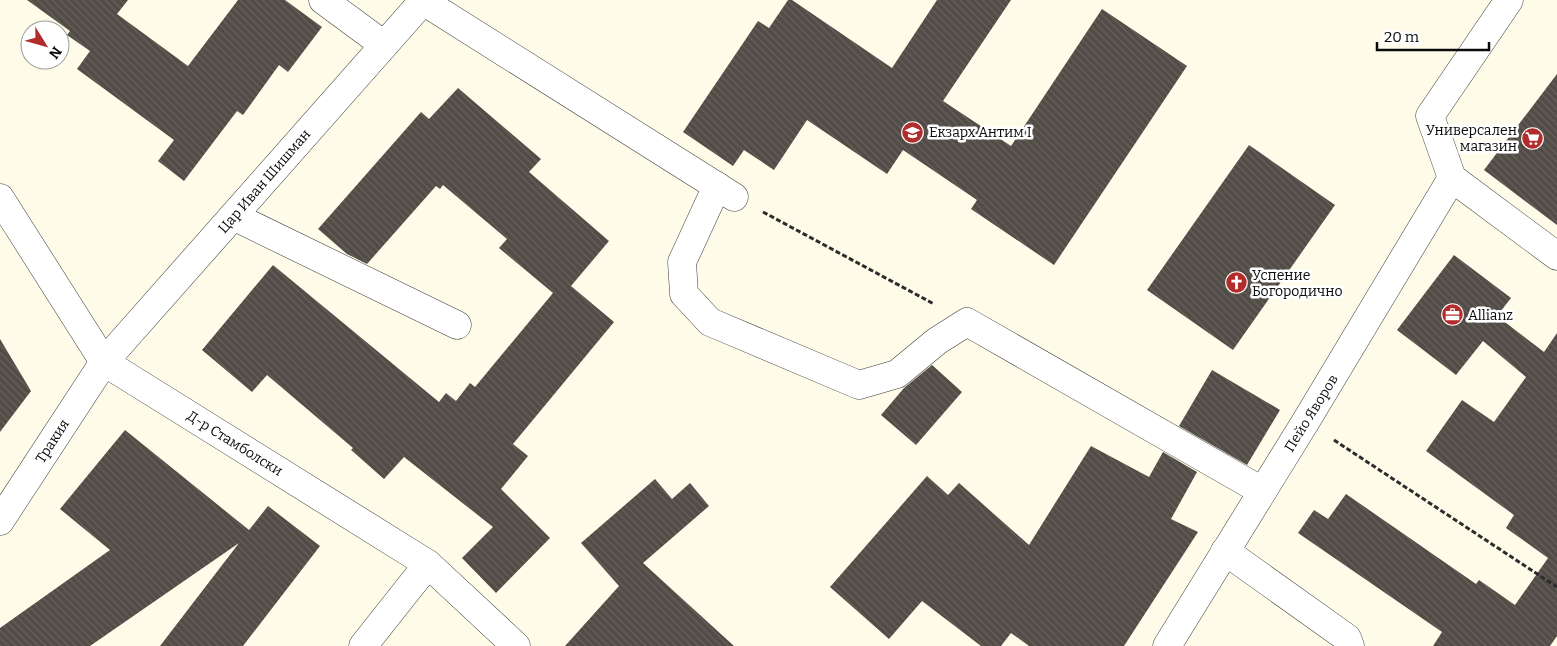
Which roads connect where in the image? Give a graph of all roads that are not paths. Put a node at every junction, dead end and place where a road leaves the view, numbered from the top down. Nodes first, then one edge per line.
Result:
1 (323, 0) edge
2 (424, 0) edge
3 (1508, 0) edge
4 (384, 45) junction
5 (1452, 178) junction
6 (0, 198) edge
7 (233, 216) junction
8 (1557, 256) edge
9 (457, 325) dead end
10 (104, 362) junction
11 (1262, 491) junction
12 (0, 521) edge
13 (1225, 551) junction
14 (428, 564) junction
15 (363, 646) edge
16 (516, 646) edge
17 (1166, 646) edge
18 (1350, 646) edge

1 - 4 street
2 - 4 street, Цар Иван Шишман
2 - 11 street
3 - 5 street
4 - 7 street, Цар Иван Шишман
5 - 8 street
5 - 11 street, Пейо Яворов
6 - 10 street, Д-р Стамболски
7 - 9 street
7 - 10 street, Цар Иван Шишман
10 - 12 street, Тракия
10 - 14 street, Д-р Стамболски
11 - 13 street, Пейо Яворов
13 - 17 street, Пейо Яворов
13 - 18 street
14 - 15 street
14 - 16 street, Д-р Стамболски

